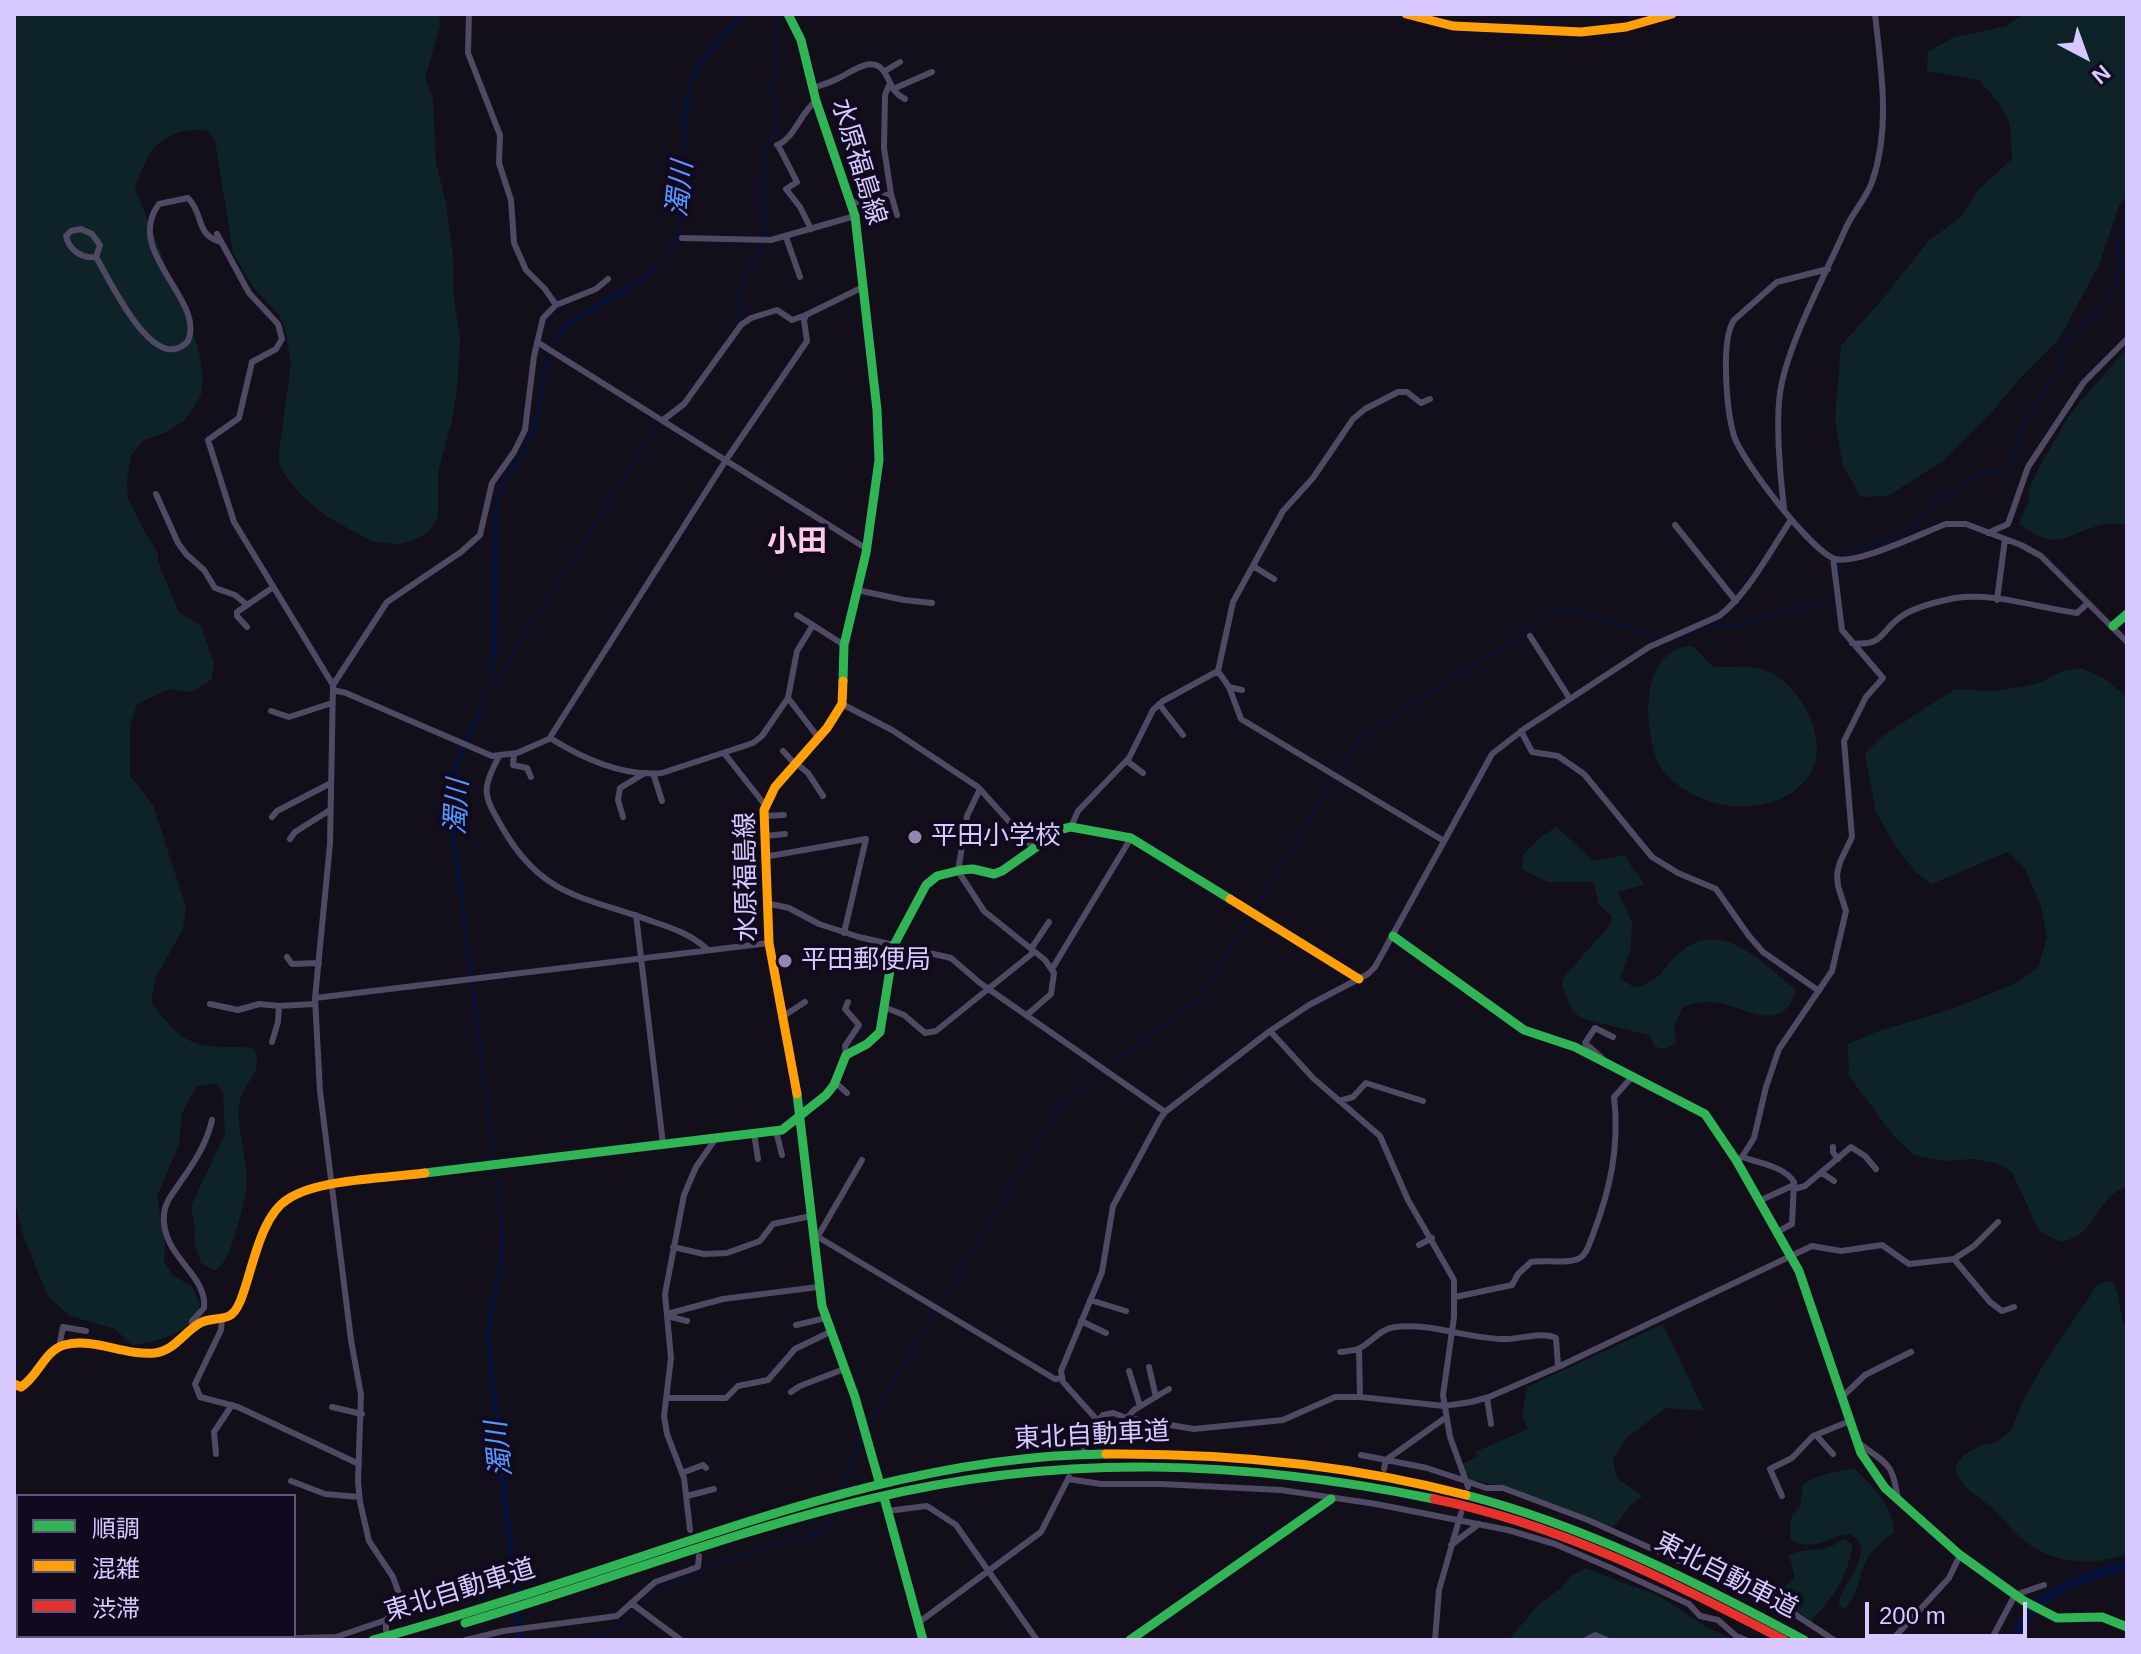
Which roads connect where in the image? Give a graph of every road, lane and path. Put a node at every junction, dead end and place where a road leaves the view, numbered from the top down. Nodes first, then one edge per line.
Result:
1 (469, 14) edge
2 (788, 14) edge
3 (1406, 14) edge
4 (1672, 14) edge
5 (1875, 14) edge
6 (900, 62) dead end
7 (885, 71) junction
8 (932, 72) dead end
9 (891, 87) junction
10 (813, 88) junction
11 (905, 99) dead end
12 (816, 101) junction
13 (891, 194) junction
14 (853, 203) junction
15 (897, 215) dead end
16 (855, 216) junction
17 (811, 229) junction
18 (217, 234) dead end
19 (786, 237) junction
20 (682, 238) dead end
21 (221, 242) junction
22 (96, 257) junction
23 (1828, 269) junction
24 (800, 277) dead end
25 (608, 279) dead end
26 (863, 287) junction
27 (556, 305) junction
28 (806, 315) junction
29 (2127, 339) edge
30 (537, 342) junction
31 (1430, 399) dead end
32 (663, 420) junction
33 (726, 460) junction
34 (156, 494) dead end
35 (1785, 511) junction
36 (1791, 520) junction
37 (1675, 525) dead end
38 (1988, 533) junction
39 (2005, 539) junction
40 (867, 549) junction
41 (1833, 558) junction
42 (1253, 566) junction
43 (1274, 579) dead end
44 (272, 588) junction
45 (857, 590) junction
46 (1997, 600) junction
47 (1736, 601) junction
48 (932, 603) dead end
49 (2088, 603) junction
50 (246, 604) junction
51 (2127, 614) edge
52 (797, 615) dead end
53 (813, 625) junction
54 (2113, 626) junction
55 (247, 627) dead end
56 (1530, 636) dead end
57 (2127, 642) edge
58 (1852, 643) junction
59 (844, 645) junction
60 (1218, 671) junction
61 (333, 687) junction
62 (1229, 687) junction
63 (1242, 690) dead end
64 (788, 698) junction
65 (1570, 699) junction
66 (332, 703) junction
67 (842, 704) junction
68 (1159, 704) junction
69 (271, 711) dead end
70 (1521, 731) junction
71 (1183, 735) dead end
72 (818, 737) junction
73 (550, 738) junction
74 (783, 751) dead end
75 (724, 753) junction
76 (514, 754) junction
77 (499, 756) junction
78 (1127, 761) junction
79 (796, 763) junction
80 (649, 773) junction
81 (1143, 773) dead end
82 (531, 777) dead end
83 (331, 783) junction
84 (980, 789) junction
85 (823, 796) dead end
86 (662, 801) dead end
87 (765, 805) junction
88 (330, 810) junction
89 (784, 815) dead end
90 (764, 816) junction
91 (272, 817) dead end
92 (623, 817) dead end
93 (1071, 827) junction
94 (785, 834) dead end
95 (764, 836) junction
96 (1131, 838) junction
97 (290, 839) dead end
98 (1444, 841) junction
99 (1034, 849) junction
100 (764, 857) junction
101 (958, 871) junction
102 (766, 903) junction
103 (636, 915) junction
104 (1049, 922) dead end
105 (844, 933) junction
106 (1393, 936) junction
107 (769, 943) junction
108 (894, 945) junction
109 (708, 950) junction
110 (1033, 951) junction
111 (287, 957) dead end
112 (640, 959) junction
113 (319, 963) junction
114 (1052, 969) junction
115 (1359, 979) junction
116 (989, 989) junction
117 (1819, 991) junction
118 (315, 1001) junction
119 (805, 1002) dead end
120 (848, 1002) dead end
121 (210, 1004) dead end
122 (279, 1006) junction
123 (884, 1007) junction
124 (1028, 1014) junction
125 (782, 1017) junction
126 (1270, 1031) junction
127 (1613, 1037) dead end
128 (272, 1042) dead end
129 (846, 1055) junction
130 (1603, 1061) junction
131 (1631, 1078) junction
132 (835, 1082) junction
133 (847, 1093) dead end
134 (1339, 1101) junction
135 (1423, 1101) dead end
136 (1165, 1112) junction
137 (801, 1116) junction
138 (212, 1120) dead end
139 (776, 1131) junction
140 (754, 1133) junction
141 (716, 1138) junction
142 (663, 1144) junction
143 (1833, 1147) dead end
144 (782, 1155) dead end
145 (1739, 1158) junction
146 (758, 1159) dead end
147 (1838, 1159) junction
148 (862, 1160) dead end
149 (1876, 1169) dead end
150 (1822, 1173) junction
151 (1834, 1181) dead end
152 (330, 1185) junction
153 (1794, 1187) junction
154 (1759, 1201) junction
155 (811, 1216) junction
156 (1998, 1222) dead end
157 (1777, 1232) junction
158 (815, 1235) junction
159 (1432, 1238) junction
160 (1419, 1245) dead end
161 (673, 1247) junction
162 (1791, 1256) junction
163 (1954, 1259) junction
164 (818, 1287) junction
165 (1455, 1297) junction
166 (1090, 1300) junction
167 (2014, 1307) dead end
168 (1126, 1311) dead end
169 (667, 1315) junction
170 (826, 1318) junction
171 (222, 1319) junction
172 (687, 1321) dead end
173 (1081, 1321) junction
174 (796, 1325) dead end
175 (193, 1329) junction
176 (86, 1331) dead end
177 (1452, 1331) junction
178 (830, 1332) junction
179 (1106, 1333) dead end
180 (59, 1347) junction
181 (1359, 1349) junction
182 (1340, 1352) dead end
183 (1911, 1352) dead end
184 (1149, 1367) dead end
185 (1558, 1367) junction
186 (844, 1369) junction
187 (1129, 1371) dead end
188 (1061, 1378) junction
189 (14, 1384) edge
190 (1169, 1389) dead end
191 (791, 1392) dead end
192 (1156, 1397) junction
193 (1360, 1397) junction
194 (1842, 1397) junction
195 (667, 1398) junction
196 (1487, 1398) junction
197 (232, 1405) junction
198 (1140, 1406) junction
199 (1444, 1406) junction
200 (332, 1407) dead end
201 (362, 1414) junction
202 (1127, 1418) junction
203 (1445, 1418) junction
204 (1098, 1421) junction
205 (1850, 1421) junction
206 (1491, 1424) dead end
207 (1816, 1435) junction
208 (1857, 1442) junction
209 (1084, 1450) dead end
210 (216, 1454) dead end
211 (1833, 1454) dead end
212 (1361, 1455) dead end
213 (1386, 1460) junction
214 (359, 1464) junction
215 (706, 1468) dead end
216 (1384, 1469) dead end
217 (682, 1473) junction
218 (1067, 1474) junction
219 (291, 1481) dead end
220 (875, 1484) junction
221 (1467, 1484) junction
222 (714, 1489) dead end
223 (1379, 1491) dead end
224 (687, 1496) junction
225 (1782, 1496) dead end
226 (359, 1497) junction
227 (1331, 1499) junction
228 (1898, 1500) junction
229 (1376, 1504) junction
230 (886, 1506) joint
231 (1459, 1516) junction
232 (1479, 1524) junction
233 (690, 1530) dead end
234 (1451, 1545) junction
235 (1960, 1555) junction
236 (699, 1556) dead end
237 (989, 1572) junction
238 (572, 1585) junction
239 (2044, 1585) dead end
240 (2020, 1598) junction
241 (631, 1603) junction
242 (507, 1607) junction
243 (386, 1620) junction
244 (918, 1623) junction
245 (2127, 1627) edge
246 (386, 1630) dead end
247 (235, 1640) edge
248 (373, 1640) edge
249 (402, 1640) edge
250 (466, 1640) edge
251 (681, 1640) edge
252 (923, 1640) edge
253 (1037, 1640) edge
254 (1130, 1640) edge
255 (1435, 1640) edge
256 (1586, 1640) edge
257 (1607, 1640) edge
258 (1746, 1640) edge
259 (1784, 1640) edge
260 (1804, 1640) edge
261 (1834, 1640) edge
262 (1892, 1640) edge
263 (1991, 1640) edge

1 - 27 street
2 - 10 main road, 水原福島線
3 - 4 main road
5 - 23 street
6 - 7 street
7 - 9 street
7 - 10 street
8 - 9 street
9 - 11 street
9 - 13 street
10 - 12 main road, 水原福島線
12 - 14 main road, 水原福島線
12 - 17 street
13 - 14 street
13 - 15 street
14 - 16 main road, 水原福島線
16 - 17 street
16 - 26 main road, 水原福島線
17 - 19 street
18 - 21 street
19 - 20 street
19 - 24 street
21 - 22 street
21 - 44 street
22 - 22 street
23 - 35 street
23 - 35 street
25 - 27 street
26 - 28 street
26 - 40 main road, 水原福島線
27 - 30 street
28 - 32 street
28 - 33 street
29 - 38 street
30 - 32 street
30 - 61 street
31 - 42 street
32 - 33 street
33 - 40 street
33 - 73 street
34 - 50 street
35 - 36 street
36 - 41 street
36 - 47 street
37 - 47 street
38 - 39 street
38 - 41 street
39 - 46 street
39 - 49 street
40 - 45 main road, 水原福島線
41 - 58 street
42 - 43 street
42 - 60 street
44 - 50 street
44 - 61 street
45 - 48 street
45 - 59 main road, 水原福島線
46 - 49 street
46 - 58 street
47 - 65 street
49 - 54 street
50 - 55 street
51 - 54 main road
52 - 53 street
53 - 59 street
53 - 64 street
54 - 57 street
56 - 65 street
58 - 117 street
59 - 67 main road, 水原福島線
60 - 62 street
60 - 68 street
61 - 66 street
61 - 77 street
62 - 63 street
62 - 98 street
64 - 72 street
64 - 75 street
65 - 70 street
66 - 69 street
66 - 83 street
67 - 72 main road, 水原福島線
67 - 84 street
68 - 71 street
68 - 78 street
70 - 98 street
70 - 117 street
72 - 79 main road, 水原福島線
73 - 76 street
73 - 80 street
74 - 79 street
75 - 80 street
75 - 87 street
76 - 77 street
76 - 82 street
77 - 103 street
78 - 81 street
78 - 93 street
79 - 85 street
79 - 87 main road, 水原福島線
80 - 86 street
80 - 92 street
83 - 88 street
83 - 91 street
84 - 99 street
84 - 101 street
87 - 90 main road, 水原福島線
88 - 97 street
88 - 113 street
89 - 90 street
90 - 95 main road, 水原福島線
93 - 96 main road
93 - 99 main road
94 - 95 street
95 - 100 main road, 水原福島線
96 - 114 street
96 - 115 main road
98 - 106 street
99 - 101 main road
100 - 102 main road, 水原福島線
100 - 105 street
101 - 108 main road
101 - 110 street
102 - 105 street
102 - 107 main road, 水原福島線
103 - 109 street
103 - 112 street
104 - 110 street
105 - 108 street
106 - 115 street
106 - 130 main road
107 - 109 street
107 - 125 main road, 水原福島線
108 - 116 street
108 - 123 main road
109 - 112 street
110 - 114 street
110 - 116 street
111 - 113 street
112 - 118 street
112 - 142 street
113 - 118 street
114 - 124 street
115 - 126 street
116 - 123 street
116 - 124 street
117 - 145 street
118 - 122 street
118 - 152 street
119 - 125 street
120 - 129 street
121 - 122 street
122 - 128 street
123 - 129 main road
124 - 136 street
125 - 137 main road, 水原福島線
126 - 134 street
126 - 136 street
127 - 130 street
129 - 132 main road
130 - 131 main road
131 - 145 main road
131 - 165 street
132 - 133 street
132 - 137 main road
134 - 135 street
134 - 159 street
136 - 166 street
137 - 139 main road
137 - 155 main road, 水原福島線
138 - 175 street
139 - 140 main road
139 - 144 street
140 - 141 main road
140 - 146 street
141 - 142 main road
141 - 161 street
142 - 152 main road
143 - 147 street
145 - 153 street
145 - 154 main road
147 - 149 street
147 - 150 street
148 - 158 street
150 - 151 street
150 - 153 street
152 - 171 main road
152 - 201 street
153 - 154 street
153 - 157 street
154 - 157 main road
155 - 158 main road, 水原福島線
155 - 161 street
156 - 163 street
157 - 162 main road
158 - 164 main road, 水原福島線
158 - 188 street
159 - 160 street
159 - 165 street
161 - 169 street
162 - 163 street
162 - 185 street
162 - 194 main road
163 - 167 street
164 - 169 street
164 - 170 main road, 水原福島線
165 - 177 street
166 - 168 street
166 - 173 street
169 - 172 street
169 - 195 street
170 - 174 street
170 - 178 main road, 水原福島線
171 - 175 main road
171 - 197 street
173 - 179 street
173 - 188 street
175 - 180 main road
176 - 180 street
177 - 181 street
177 - 185 street
177 - 199 street
178 - 186 main road, 水原福島線
178 - 195 street
180 - 189 main road
181 - 182 street
181 - 193 street
183 - 194 street
184 - 192 street
185 - 196 street
186 - 191 street
186 - 220 main road, 水原福島線
187 - 198 street
188 - 204 street
190 - 192 street
192 - 198 street
193 - 199 street
193 - 202 street
194 - 205 main road
195 - 217 street
196 - 199 street
196 - 206 street
197 - 210 street
197 - 214 street
198 - 202 street
199 - 203 street
200 - 201 street
201 - 214 street
202 - 204 street
203 - 213 street
203 - 221 street
204 - 209 street
205 - 207 street
205 - 208 main road
207 - 211 street
207 - 225 street
208 - 228 main road
208 - 228 street
212 - 213 street
213 - 216 street
213 - 221 street
214 - 226 street
215 - 217 street
217 - 224 street
218 - 227 street
218 - 237 street
218 - 238 main road, 東北自動車道
218 - 259 main road, 東北自動車道
219 - 226 street
220 - 238 main road, 東北自動車道
220 - 260 main road, 東北自動車道
221 - 261 street
222 - 224 street
223 - 229 street
224 - 233 street
226 - 243 street
227 - 229 street
227 - 254 main road
228 - 235 main road
229 - 231 street
230 - 237 street
230 - 244 main road
231 - 232 street
231 - 234 street
232 - 234 street
232 - 258 street
234 - 255 street
235 - 240 main road
235 - 262 street
236 - 241 street
237 - 244 street
237 - 253 street
238 - 242 main road, 東北自動車道
239 - 240 street
240 - 245 main road
240 - 263 street
241 - 250 street
241 - 251 street
242 - 248 main road, 東北自動車道
242 - 249 main road, 東北自動車道
243 - 246 street
243 - 247 street
244 - 252 main road
256 - 257 street

